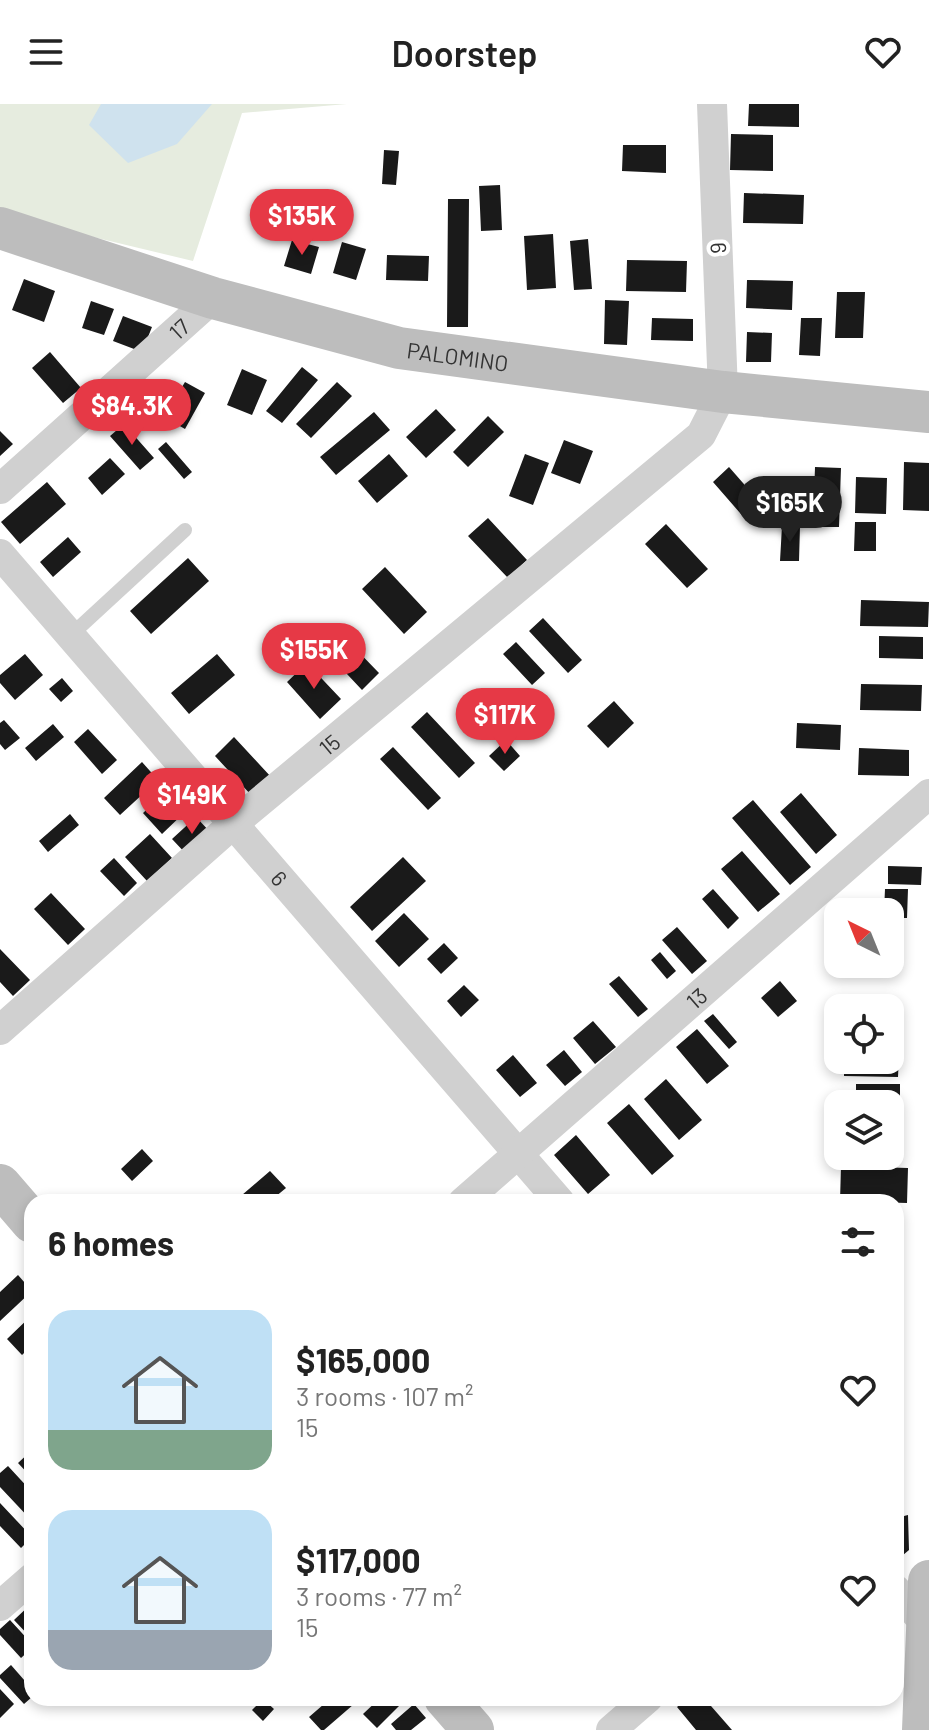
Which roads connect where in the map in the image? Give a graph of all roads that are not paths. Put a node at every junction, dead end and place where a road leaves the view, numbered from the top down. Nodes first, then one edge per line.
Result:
1 (712, 104) edge
2 (0, 228) edge
3 (213, 298) junction
4 (723, 392) junction
5 (929, 412) edge
6 (0, 489) edge
7 (185, 530) dead end
8 (0, 554) edge
9 (70, 636) junction
10 (929, 794) edge
11 (233, 824) junction
12 (0, 1030) edge
13 (518, 1153) junction
14 (0, 1185) edge
15 (472, 1194) edge
16 (553, 1194) edge
17 (24, 1213) edge
18 (929, 1581) edge
19 (24, 1585) edge
20 (904, 1599) edge
21 (0, 1606) edge
22 (927, 1626) edge
23 (452, 1706) edge
24 (639, 1706) edge
25 (473, 1730) edge
26 (611, 1730) edge
27 (923, 1730) edge

1 - 4 street, 9
2 - 3 street, PALOMINO
3 - 4 street, PALOMINO
3 - 6 street, 17
4 - 5 street, PALOMINO
4 - 11 street, 15
7 - 9 lane
8 - 9 street, 6
9 - 11 street, 6
10 - 13 street, 13
11 - 12 street, 15
11 - 13 street, 6
13 - 15 street, 13
13 - 16 street, 6
14 - 17 street
18 - 22 street
19 - 21 street
20 - 22 street
22 - 27 street
23 - 25 street
24 - 26 street

